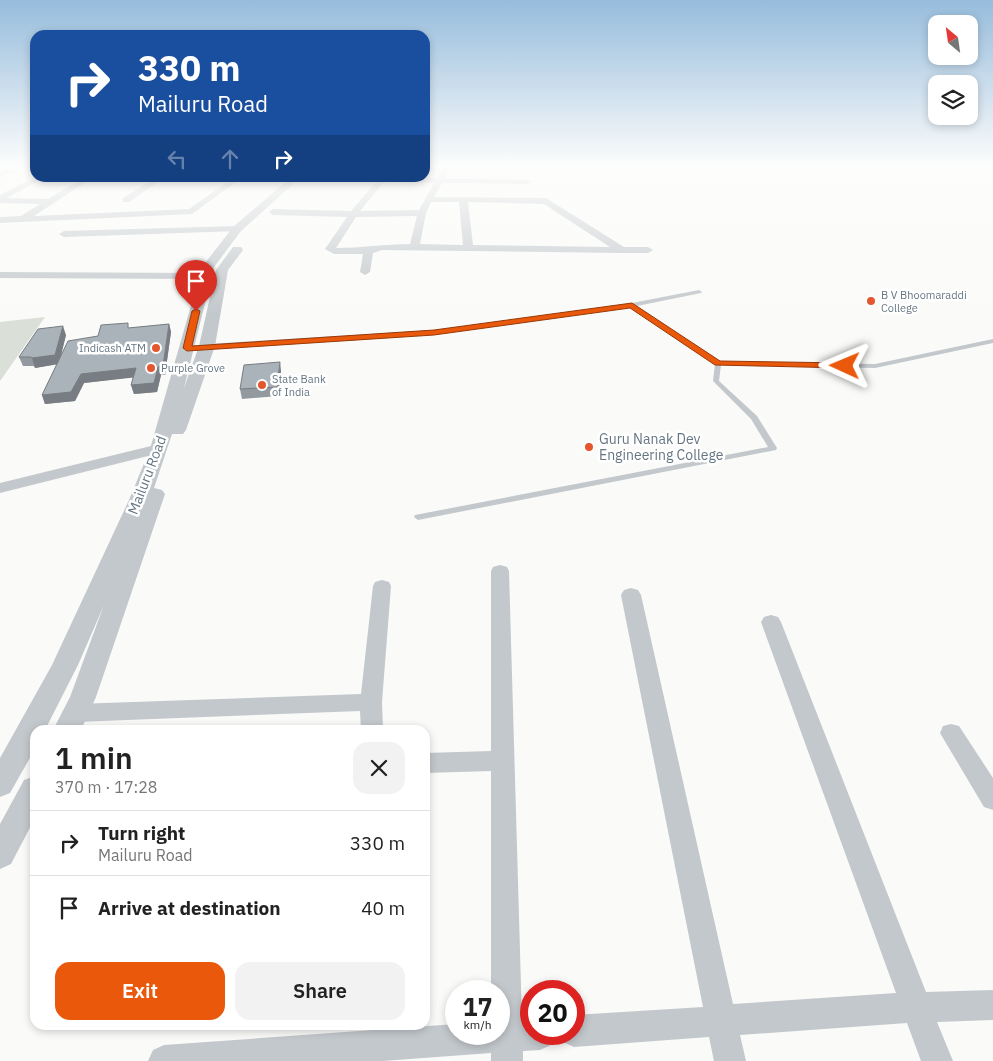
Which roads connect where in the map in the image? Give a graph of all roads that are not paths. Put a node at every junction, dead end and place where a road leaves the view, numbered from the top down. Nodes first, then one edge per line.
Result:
1 (29, 216) edge
2 (104, 216) edge
3 (253, 216) edge
4 (268, 216) edge
5 (352, 216) edge
6 (421, 216) edge
7 (469, 216) edge
8 (569, 216) edge
9 (0, 218) edge
10 (23, 219) junction
11 (237, 230) junction
12 (64, 234) dead end
13 (414, 247) junction
14 (468, 248) junction
15 (622, 250) junction
16 (648, 250) dead end
17 (368, 251) junction
18 (365, 272) dead end
19 (0, 275) edge
20 (205, 276) junction
21 (699, 292) dead end
22 (632, 305) junction
23 (993, 341) edge
24 (207, 346) junction
25 (187, 348) junction
26 (718, 363) junction
27 (158, 449) junction
28 (0, 488) edge
29 (418, 517) dead end
30 (500, 571) dead end
31 (382, 586) dead end
32 (631, 595) dead end
33 (770, 622) dead end
34 (371, 702) junction
35 (71, 721) edge
36 (34, 725) edge
37 (372, 725) edge
38 (30, 733) edge
39 (951, 733) dead end
40 (502, 760) junction
41 (430, 764) edge
42 (0, 784) edge
43 (30, 798) edge
44 (993, 799) edge
45 (0, 854) edge
46 (993, 1006) edge
47 (916, 1007) junction
48 (722, 1021) junction
49 (585, 1030) edge
50 (520, 1043) edge
51 (506, 1049) edge
52 (294, 1056) edge
53 (164, 1061) edge
54 (730, 1061) edge
55 (938, 1061) edge

1 - 10 street
2 - 10 street
3 - 11 street, Mailuru Road
4 - 24 street
5 - 17 street
6 - 13 street
7 - 14 street
8 - 15 street
9 - 10 street
11 - 12 street
11 - 20 street, Mailuru Road
13 - 14 street
13 - 17 street
14 - 15 street
15 - 16 street
17 - 18 street
19 - 20 street
20 - 25 street, Mailuru Road
21 - 22 lane
22 - 24 lane
22 - 26 lane
23 - 26 lane
24 - 25 street
24 - 35 street
25 - 27 street, Mailuru Road
26 - 29 lane
27 - 28 street
27 - 36 street, Mailuru Road
30 - 40 street
31 - 34 street
32 - 48 street
33 - 47 street
34 - 35 street
34 - 37 street
38 - 42 street, Mailuru Road
39 - 44 street
40 - 41 street
40 - 51 street
43 - 45 street
46 - 47 street
47 - 48 street
47 - 55 street
48 - 49 street
48 - 54 street
50 - 51 street
51 - 52 street
52 - 53 street

